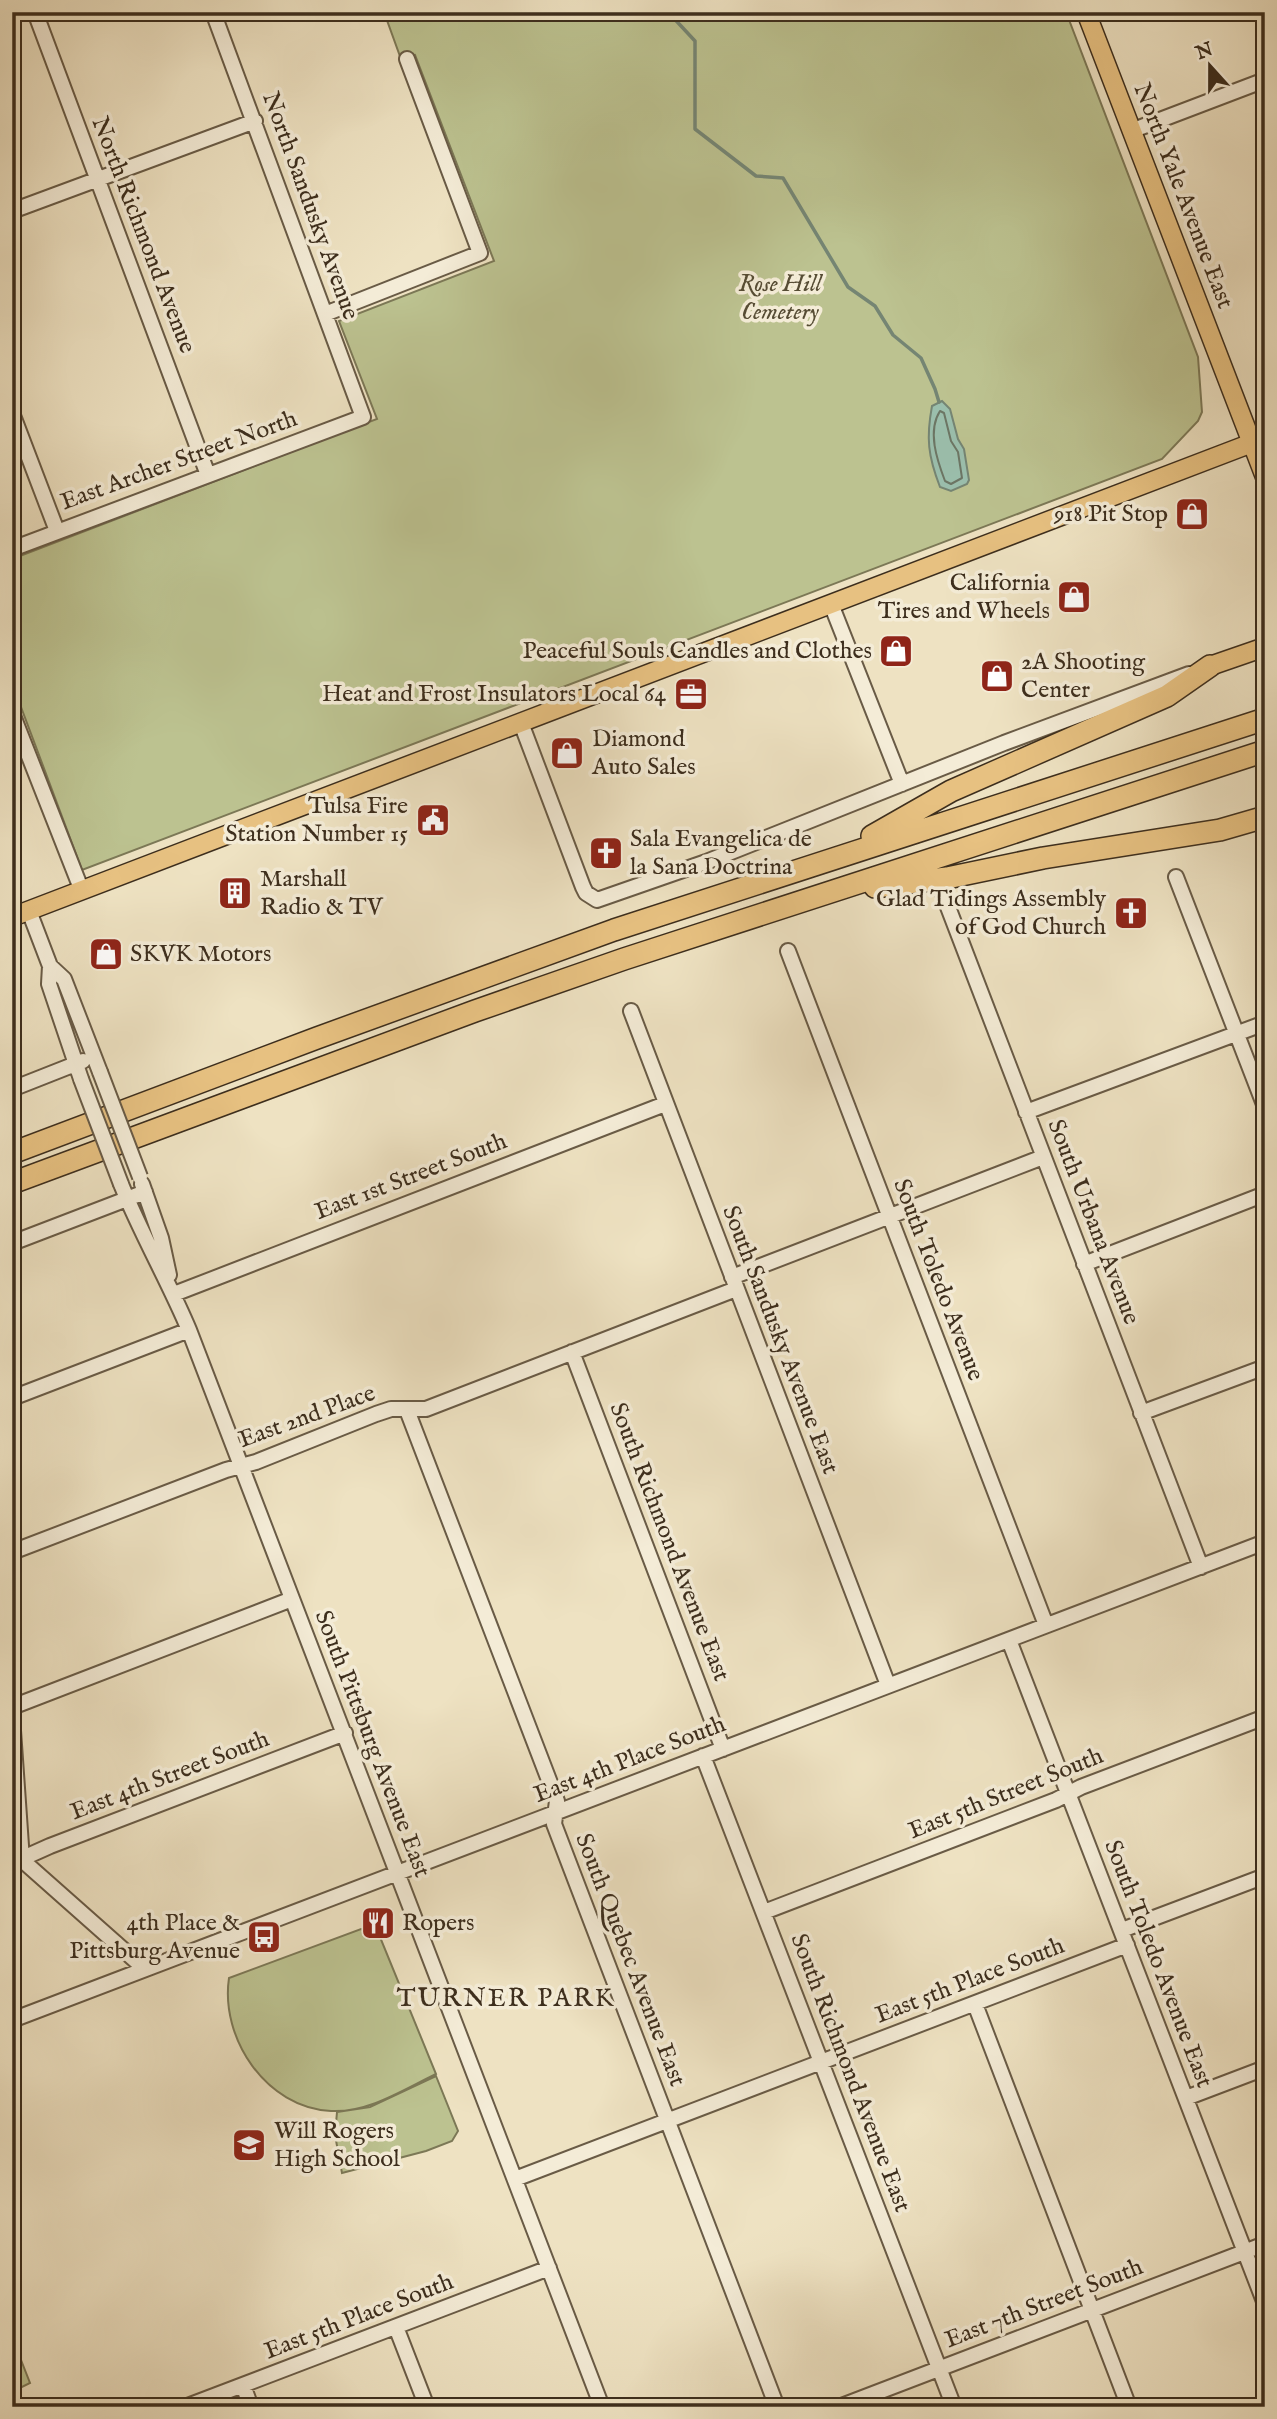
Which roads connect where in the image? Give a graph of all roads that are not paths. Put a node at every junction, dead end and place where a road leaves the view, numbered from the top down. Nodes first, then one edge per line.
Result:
1 (35, 12) edge
2 (213, 12) edge
3 (1086, 12) edge
4 (407, 59) dead end
5 (1265, 80) edge
6 (255, 121) junction
7 (1131, 131) junction
8 (98, 180) junction
9 (12, 211) edge
10 (325, 314) junction
11 (12, 413) edge
12 (363, 417) joint
13 (1258, 440) edge
14 (208, 474) junction
15 (1265, 477) edge
16 (57, 531) junction
17 (12, 549) edge
18 (831, 604) junction
19 (1265, 647) edge
20 (1210, 666) junction
21 (12, 713) edge
22 (1265, 719) edge
23 (521, 723) junction
24 (16, 734) edge
25 (1265, 751) edge
26 (902, 784) junction
27 (1265, 817) edge
28 (834, 858) junction
29 (1176, 877) dead end
30 (82, 891) junction
31 (824, 893) junction
32 (943, 894) dead end
33 (21, 914) edge
34 (789, 951) dead end
35 (50, 966) junction
36 (631, 1012) dead end
37 (1265, 1023) edge
38 (1237, 1033) junction
39 (94, 1057) junction
40 (75, 1064) junction
41 (12, 1088) edge
42 (665, 1104) junction
43 (1265, 1107) edge
44 (1026, 1112) junction
45 (12, 1153) edge
46 (1043, 1157) junction
47 (12, 1183) edge
48 (145, 1192) junction
49 (1265, 1194) edge
50 (127, 1199) junction
51 (888, 1216) junction
52 (12, 1244) edge
53 (1084, 1264) junction
54 (734, 1283) junction
55 (174, 1294) junction
56 (189, 1330) junction
57 (572, 1352) junction
58 (1265, 1367) edge
59 (12, 1398) edge
60 (407, 1410) junction
61 (1141, 1413) junction
62 (240, 1466) junction
63 (1265, 1542) edge
64 (12, 1552) edge
65 (1201, 1567) junction
66 (292, 1599) junction
67 (1046, 1625) junction
68 (1009, 1640) junction
69 (888, 1685) junction
70 (12, 1707) edge
71 (12, 1716) edge
72 (1265, 1717) edge
73 (345, 1733) junction
74 (723, 1749) junction
75 (703, 1756) junction
76 (1069, 1794) junction
77 (555, 1812) junction
78 (17, 1861) edge
79 (397, 1873) junction
80 (1265, 1875) edge
81 (764, 1912) junction
82 (1122, 1930) junction
83 (1128, 1945) junction
84 (145, 1969) junction
85 (975, 2004) junction
86 (12, 2020) edge
87 (821, 2063) junction
88 (1265, 2068) edge
89 (1185, 2098) junction
90 (667, 2121) junction
91 (515, 2179) junction
92 (1265, 2244) edge
93 (1244, 2252) junction
94 (549, 2268) junction
95 (1265, 2304) edge
96 (1092, 2309) junction
97 (396, 2327) junction
98 (939, 2368) junction
99 (243, 2385) junction
100 (185, 2407) edge
101 (251, 2407) edge
102 (427, 2407) edge
103 (602, 2407) edge
104 (777, 2407) edge
105 (839, 2407) edge
106 (954, 2407) edge
107 (1129, 2407) edge

1 - 8 street, North Richmond Avenue
2 - 6 street, North Sandusky Avenue
3 - 7 main road, North Yale Avenue East
4 - 10 street
5 - 7 street
6 - 8 street
6 - 10 street, North Sandusky Avenue
7 - 13 main road, North Yale Avenue East
8 - 9 street
8 - 14 street, North Richmond Avenue
10 - 12 street, North Sandusky Avenue
11 - 16 street
12 - 14 street, East Archer Street North
13 - 15 main road, North Yale Avenue East
13 - 18 main road
14 - 16 street, East Archer Street North
16 - 17 street, East Archer Street North
18 - 23 main road
18 - 26 street
19 - 20 main road
20 - 26 street
20 - 28 highway
21 - 24 street
22 - 28 highway
23 - 26 street
23 - 30 main road
24 - 30 street
25 - 31 highway
27 - 31 highway
28 - 45 highway
29 - 38 street
30 - 33 main road
31 - 47 highway
32 - 44 street, South Urbana Avenue
33 - 35 street, South Pittsburg Avenue East
34 - 51 street, South Toledo Avenue
35 - 39 street, South Pittsburg Avenue East
35 - 40 street, South Pittsburg Avenue East
36 - 42 street, South Sandusky Avenue East
37 - 38 street
38 - 43 street
38 - 44 street
39 - 40 street
39 - 48 street, South Pittsburg Avenue East, bridge
40 - 41 street
40 - 50 street, South Pittsburg Avenue East, bridge
42 - 54 street, South Sandusky Avenue East
42 - 55 street, East 1st Street South
44 - 46 street, South Urbana Avenue
46 - 51 street, East 2nd Place
46 - 53 street, South Urbana Avenue
48 - 50 street
48 - 55 street, South Pittsburg Avenue East
49 - 53 street
50 - 52 street
50 - 55 street, South Pittsburg Avenue East
51 - 54 street, East 2nd Place
51 - 67 street, South Toledo Avenue
53 - 61 street, South Urbana Avenue
54 - 57 street, East 2nd Place
54 - 69 street, South Sandusky Avenue East
55 - 56 street, South Pittsburg Avenue East
56 - 59 street
56 - 62 street, South Pittsburg Avenue East
57 - 60 street, East 2nd Place
57 - 74 street, South Richmond Avenue East
58 - 61 street
60 - 62 street, East 2nd Place
60 - 77 street, South Quebec Avenue East
61 - 65 street, South Urbana Avenue
62 - 64 street, East 2nd Place
62 - 66 street, South Pittsburg Avenue East
63 - 65 street, East 4th Place South
65 - 67 street, East 4th Place South
66 - 70 street
66 - 73 street, South Pittsburg Avenue East
67 - 68 street, East 4th Place South
68 - 69 street, East 4th Place South
68 - 76 street, South Toledo Avenue East
69 - 74 street, East 4th Place South
71 - 78 street
72 - 76 street, East 5th Street South
73 - 78 street, East 4th Street South
73 - 79 street, South Pittsburg Avenue East
74 - 75 street, East 4th Place South
75 - 77 street, East 4th Place South
75 - 81 street, South Richmond Avenue East
76 - 81 street, East 5th Street South
76 - 82 street, South Toledo Avenue East
77 - 79 street, East 4th Place South
77 - 90 street, South Quebec Avenue East
78 - 84 street
79 - 84 street, East 4th Place South
79 - 91 street, South Pittsburg Avenue East
80 - 82 street
81 - 87 street, South Richmond Avenue East
82 - 83 street, South Toledo Avenue East
83 - 85 street, East 5th Place South
83 - 89 street, South Toledo Avenue East
84 - 86 street, East 4th Place South
85 - 87 street, East 5th Place South
85 - 96 street
87 - 90 street, East 5th Place South
87 - 98 street, South Richmond Avenue East
88 - 89 street
89 - 93 street, South Toledo Avenue East
90 - 91 street, East 5th Place South
90 - 104 street, South Quebec Avenue East
91 - 94 street, South Pittsburg Avenue East
92 - 93 street, East 7th Street South
93 - 95 street, South Toledo Avenue East
93 - 96 street, East 7th Street South
94 - 97 street, East 5th Place South
94 - 103 street, South Pittsburg Avenue East
96 - 98 street, East 7th Street South
96 - 107 street
97 - 99 street, East 5th Place South
97 - 102 street
98 - 105 street, East 7th Street South
98 - 106 street, South Richmond Avenue East
99 - 100 street, East 5th Place South
99 - 101 street

